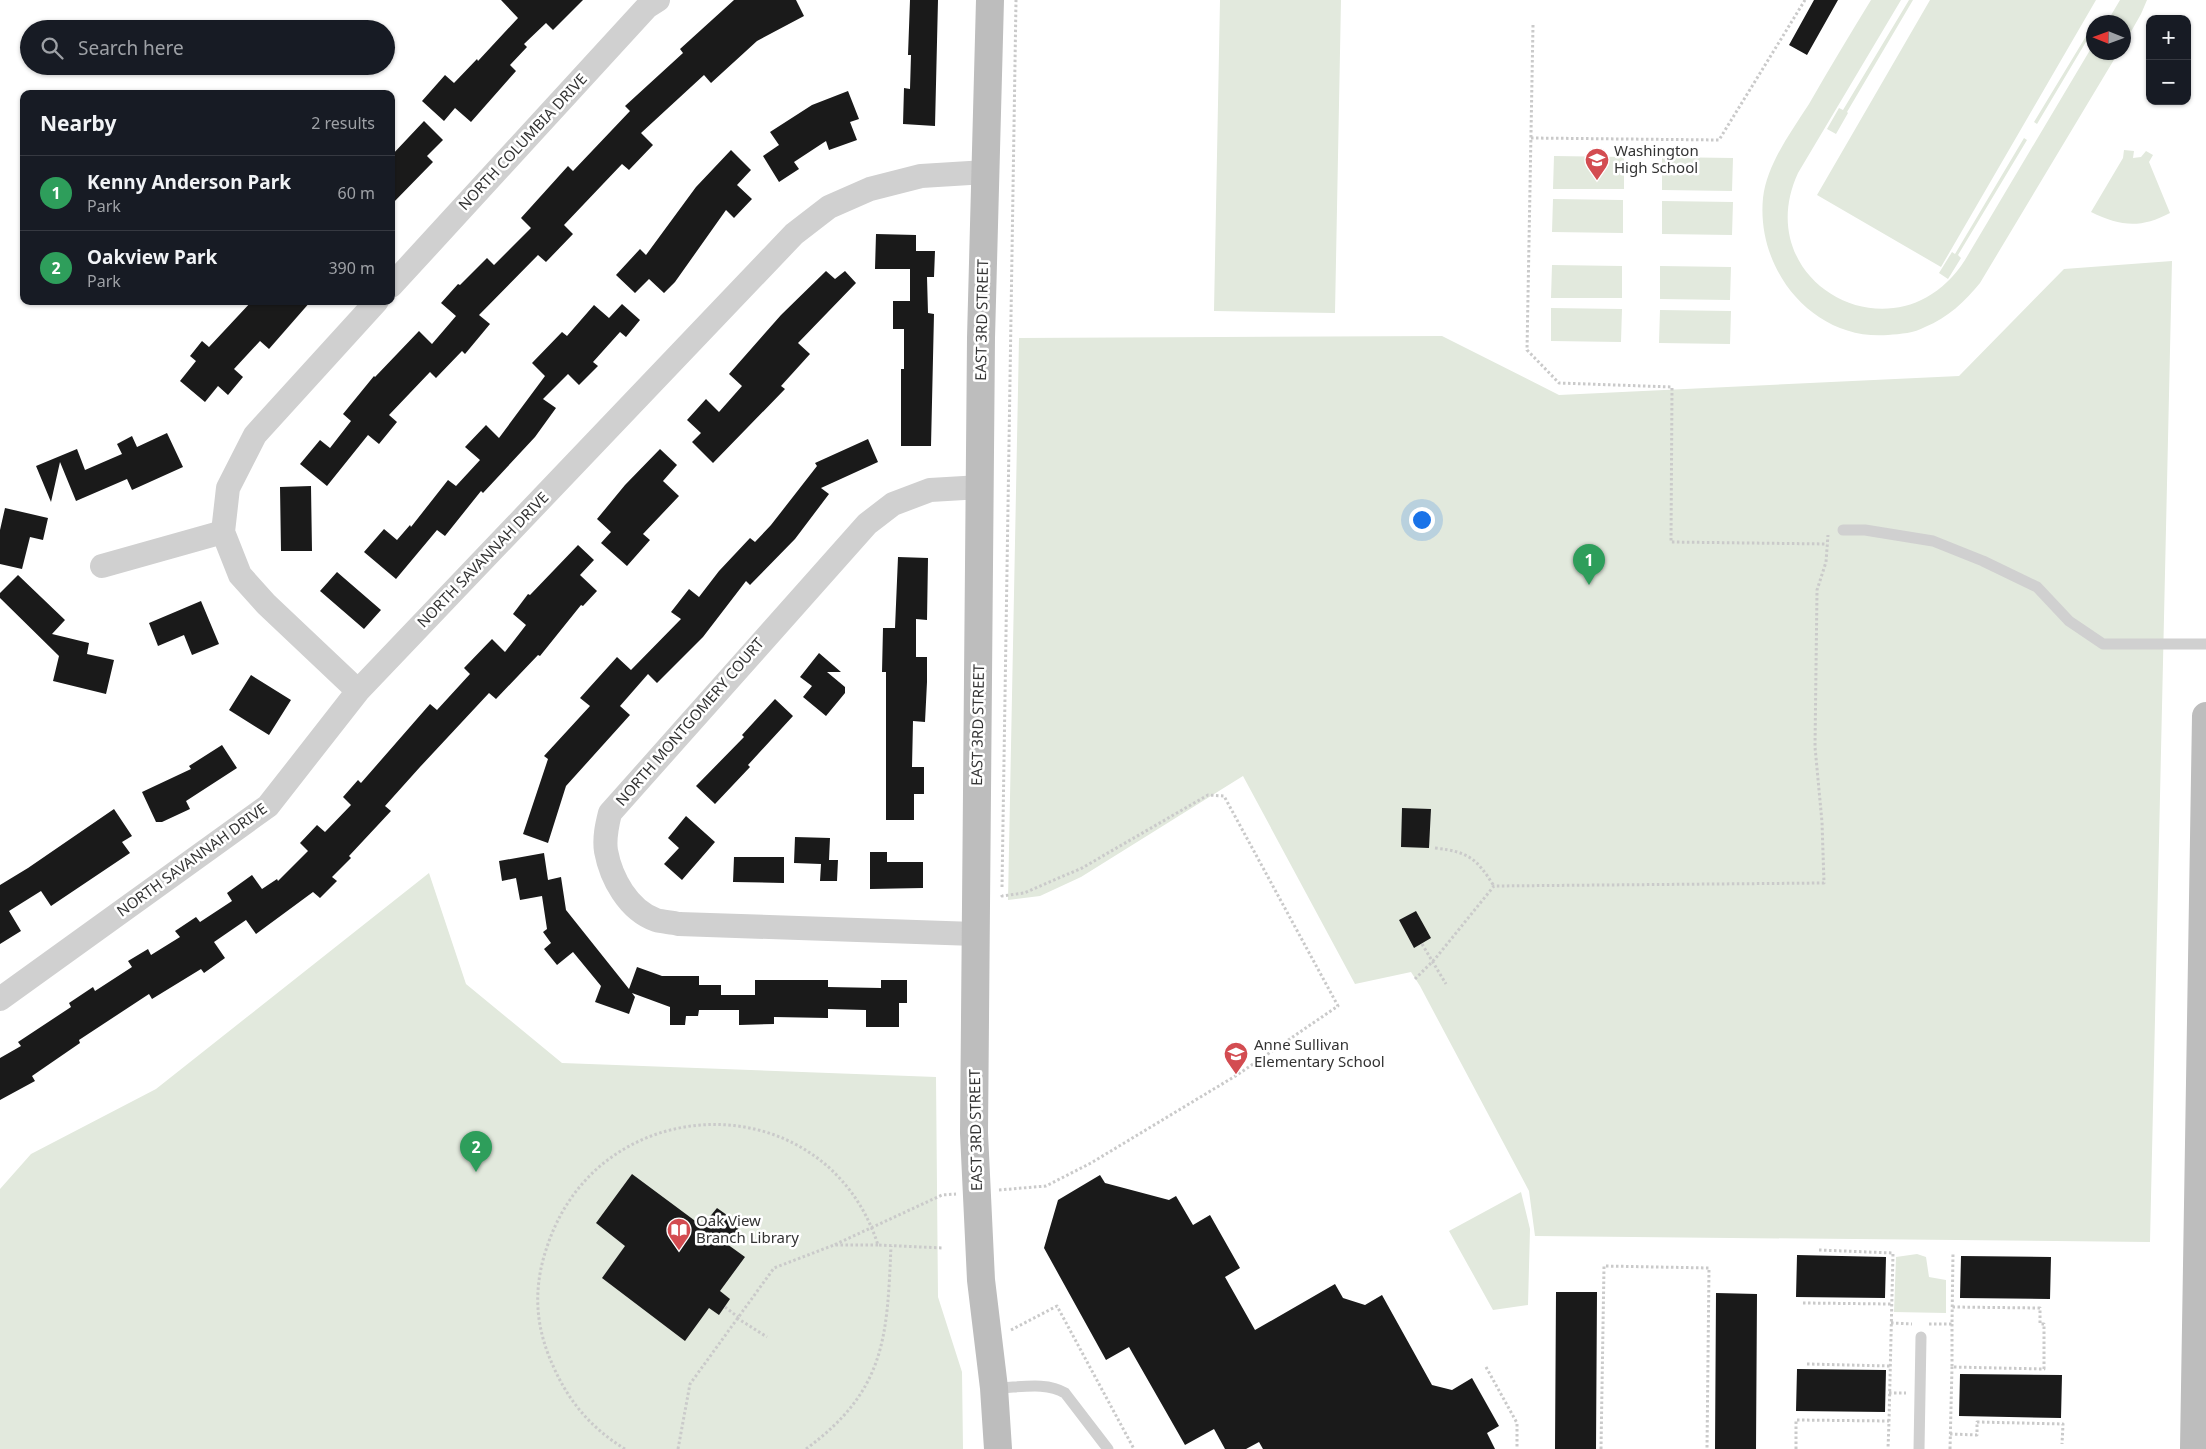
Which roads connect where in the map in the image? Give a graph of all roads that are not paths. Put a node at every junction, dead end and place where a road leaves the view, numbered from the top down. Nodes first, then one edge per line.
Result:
1 (658, 0) edge
2 (990, 0) edge
3 (986, 172) junction
4 (395, 282) edge
5 (373, 305) edge
6 (981, 487) junction
7 (1843, 530) dead end
8 (224, 532) junction
9 (102, 566) dead end
10 (2206, 644) edge
11 (358, 691) junction
12 (2206, 716) edge
13 (975, 934) junction
14 (0, 999) edge
15 (2201, 1255) edge
16 (1921, 1337) dead end
17 (994, 1388) junction
18 (998, 1449) edge
19 (1108, 1449) edge
20 (1919, 1449) edge
21 (2194, 1449) edge

1 - 4 street, NORTH COLUMBIA DRIVE
2 - 3 street, EAST 3RD STREET
3 - 6 street, EAST 3RD STREET
3 - 11 street, NORTH SAVANNAH DRIVE
5 - 8 street
6 - 13 street, EAST 3RD STREET
6 - 13 street, NORTH MONTGOMERY COURT
7 - 10 lane
8 - 9 street
8 - 11 street
11 - 14 street, NORTH SAVANNAH DRIVE
12 - 15 street
13 - 17 street, EAST 3RD STREET
15 - 21 street
16 - 20 lane
17 - 18 street, EAST 3RD STREET
17 - 19 lane

